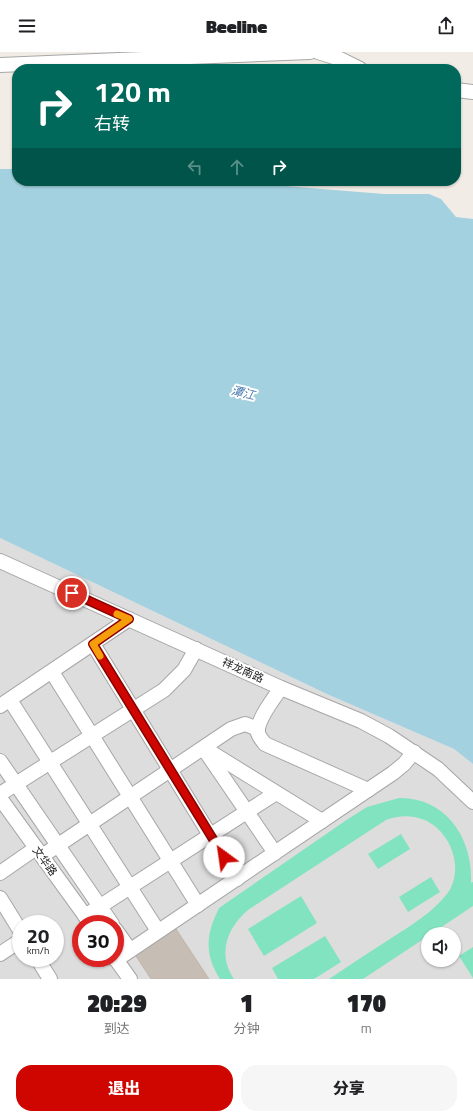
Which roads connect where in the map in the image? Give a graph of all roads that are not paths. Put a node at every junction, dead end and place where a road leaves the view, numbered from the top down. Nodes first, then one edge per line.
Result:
1 (310, 52) edge
2 (318, 52) edge
3 (12, 64) edge
4 (24, 64) edge
5 (350, 64) edge
6 (0, 65) edge
7 (461, 91) edge
8 (473, 92) edge
9 (0, 561) edge
10 (129, 619) junction
11 (93, 644) junction
12 (196, 649) junction
13 (52, 672) junction
14 (281, 688) junction
15 (5, 703) edge
16 (134, 711) junction
17 (258, 729) junction
18 (92, 736) junction
19 (204, 748) junction
20 (414, 752) junction
21 (0, 761) edge
22 (50, 763) junction
23 (170, 770) junction
24 (16, 784) junction
25 (368, 790) junction
26 (276, 792) junction
27 (0, 794) edge
28 (130, 797) junction
29 (0, 798) edge
30 (473, 802) edge
31 (247, 812) junction
32 (322, 821) junction
33 (90, 824) junction
34 (210, 835) junction
35 (58, 845) junction
36 (39, 852) junction
37 (274, 853) junction
38 (170, 861) junction
39 (0, 873) edge
40 (237, 879) junction
41 (130, 887) junction
42 (0, 898) edge
43 (198, 905) junction
44 (100, 906) junction
45 (84, 915) edge
46 (92, 915) edge
47 (106, 915) edge
48 (12, 917) edge
49 (158, 931) junction
50 (124, 941) edge
51 (12, 946) edge
52 (130, 950) junction
53 (0, 954) edge
54 (124, 954) edge
55 (43, 967) edge
56 (122, 967) edge
57 (50, 979) edge
58 (130, 979) edge

1 - 4 street
2 - 5 street
3 - 6 street
7 - 8 street
9 - 10 street, 祥龙南路
10 - 11 street
10 - 12 street, 祥龙南路
11 - 13 street
11 - 16 street
12 - 14 street, 祥龙南路
12 - 16 street
13 - 15 street
13 - 18 street
14 - 17 street
14 - 20 street, 祥龙南路
15 - 22 street
16 - 18 street
16 - 23 street
17 - 19 street
17 - 25 street
18 - 22 street
18 - 28 street
19 - 23 street
19 - 26 street
19 - 31 street
20 - 25 street
20 - 30 street, 祥龙南路
21 - 24 street
22 - 24 street
22 - 33 street
23 - 28 street
23 - 34 street
24 - 27 street
24 - 35 street
25 - 32 street
26 - 31 street
26 - 32 street
28 - 33 street
28 - 38 street
29 - 36 street, 文华路
31 - 34 street
31 - 37 street
32 - 37 street
33 - 35 street
33 - 41 street
34 - 38 street
34 - 40 street
35 - 36 street
35 - 44 street
36 - 39 street
36 - 45 street, 文华路
37 - 40 street
38 - 41 street
38 - 43 street
40 - 43 street
41 - 44 street
41 - 49 street
42 - 48 street
43 - 49 street
44 - 46 street
44 - 47 street
49 - 52 street
50 - 52 street
51 - 53 street
52 - 54 street
55 - 57 street
56 - 58 street

